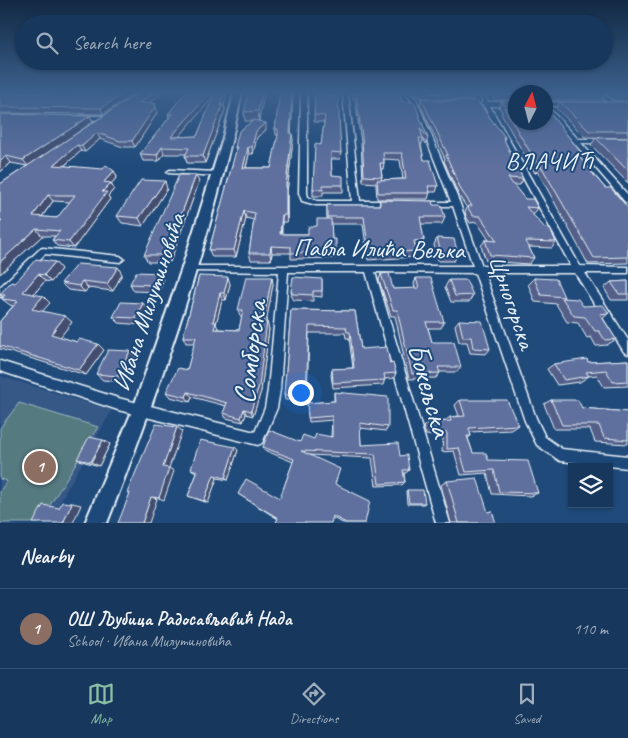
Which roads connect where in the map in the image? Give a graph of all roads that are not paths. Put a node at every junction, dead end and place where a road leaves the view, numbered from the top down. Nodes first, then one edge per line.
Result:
1 (84, 117) edge
2 (232, 117) edge
3 (304, 117) edge
4 (348, 117) edge
5 (422, 117) edge
6 (491, 117) edge
7 (556, 117) edge
8 (104, 118) joint
9 (93, 126) edge
10 (577, 141) junction
11 (628, 141) edge
12 (170, 172) dead end
13 (217, 174) junction
14 (626, 196) edge
15 (356, 203) junction
16 (401, 203) edge
17 (410, 204) edge
18 (456, 204) junction
19 (120, 259) dead end
20 (189, 268) junction
21 (578, 269) junction
22 (284, 270) junction
23 (628, 270) edge
24 (370, 271) junction
25 (479, 271) junction
26 (0, 293) edge
27 (628, 349) edge
28 (0, 366) edge
29 (142, 410) junction
30 (628, 462) edge
31 (96, 523) edge
32 (443, 523) edge

1 - 8 street
2 - 13 street, Ивана Милутиновића
3 - 15 street
4 - 15 street
5 - 18 street, Црногорска
6 - 21 street
7 - 10 street
8 - 9 street
10 - 11 street
10 - 14 street
12 - 13 street
13 - 20 street, Ивана Милутиновића
15 - 16 street
17 - 18 street
18 - 25 street, Црногорска
19 - 26 street
20 - 22 street, Павла Илића Вељка
20 - 29 street, Ивана Милутиновића
21 - 23 street, Павла Илића Вељка
21 - 25 street, Павла Илића Вељка
21 - 27 street
22 - 24 street, Павла Илића Вељка
22 - 29 street, Сомборска
24 - 25 street, Павла Илића Вељка
24 - 32 street, Бокељска
25 - 30 street, Црногорска
28 - 29 street
29 - 31 street, Ивана Милутиновића

